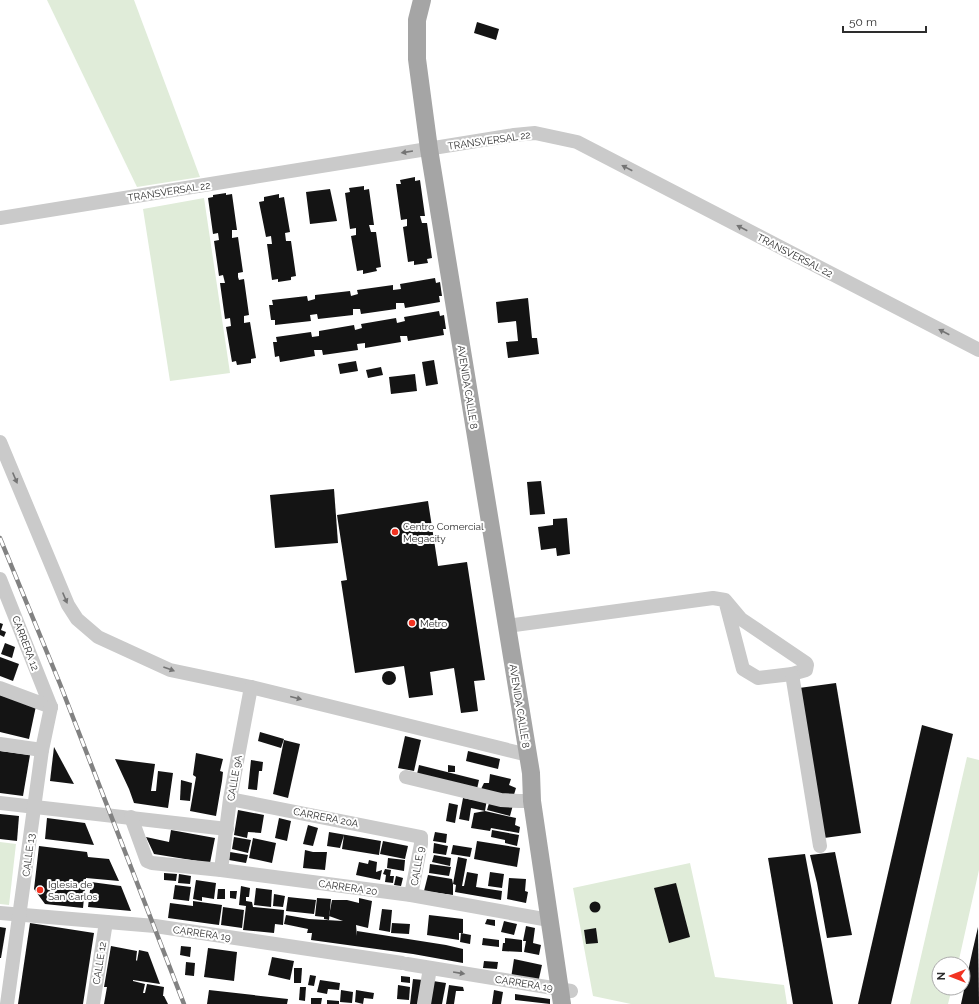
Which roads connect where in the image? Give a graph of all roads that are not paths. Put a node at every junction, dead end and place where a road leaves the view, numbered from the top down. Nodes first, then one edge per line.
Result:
1 (422, 0) edge
2 (429, 149) junction
3 (0, 218) edge
4 (979, 350) edge
5 (0, 442) edge
6 (0, 579) edge
7 (725, 600) junction
8 (6, 605) edge
9 (507, 626) junction
10 (792, 674) junction
11 (251, 687) junction
12 (0, 688) edge
13 (51, 707) junction
14 (0, 744) edge
15 (42, 750) junction
16 (529, 764) junction
17 (406, 777) dead end
18 (230, 799) junction
19 (532, 800) junction
20 (0, 803) edge
21 (34, 807) junction
22 (131, 818) junction
23 (227, 829) junction
24 (421, 837) joint
25 (820, 846) dead end
26 (221, 870) junction
27 (411, 895) junction
28 (0, 913) edge
29 (20, 914) junction
30 (549, 920) junction
31 (106, 922) junction
32 (430, 968) junction
33 (567, 997) edge
34 (6, 1004) edge
35 (93, 1004) edge
36 (424, 1004) edge

1 - 2 main road, AVENIDA CALLE 8
2 -> 3 street, TRANSVERSAL 22
4 -> 2 street, TRANSVERSAL 22
2 - 9 main road, AVENIDA CALLE 8
5 -> 11 street
6 - 8 street, CARRERA 12
7 - 9 street
7 - 10 street
7 - 10 street
8 - 13 street, CARRERA 12
9 - 16 main road, AVENIDA CALLE 8
10 - 25 street
11 -> 16 street
11 - 18 street, CALLE 9A
12 - 13 street
13 - 15 street, CALLE 13
14 - 15 street
15 - 21 street, CALLE 13
16 - 19 main road, AVENIDA CALLE 8
16 - 33 main road, AVENIDA CALLE 8
17 - 19 street
18 - 23 street, CALLE 9A
18 - 24 street, CARRERA 20A
19 - 30 main road, AVENIDA CALLE 8
20 - 21 street
21 - 22 street
21 - 29 street, CALLE 13
22 - 23 street
22 - 26 street, CARRERA 20
23 - 26 street, CALLE 9A
24 - 27 street, CALLE 9
26 - 27 street, CARRERA 20
27 - 30 street, CARRERA 20
28 - 29 street, CARRERA 19
29 - 31 street, CARRERA 19
29 - 34 street, CALLE 13
30 - 33 main road, AVENIDA CALLE 8
31 - 32 street, CARRERA 19
31 - 35 street, CALLE 12
32 -> 33 street, CARRERA 19
32 - 36 street

